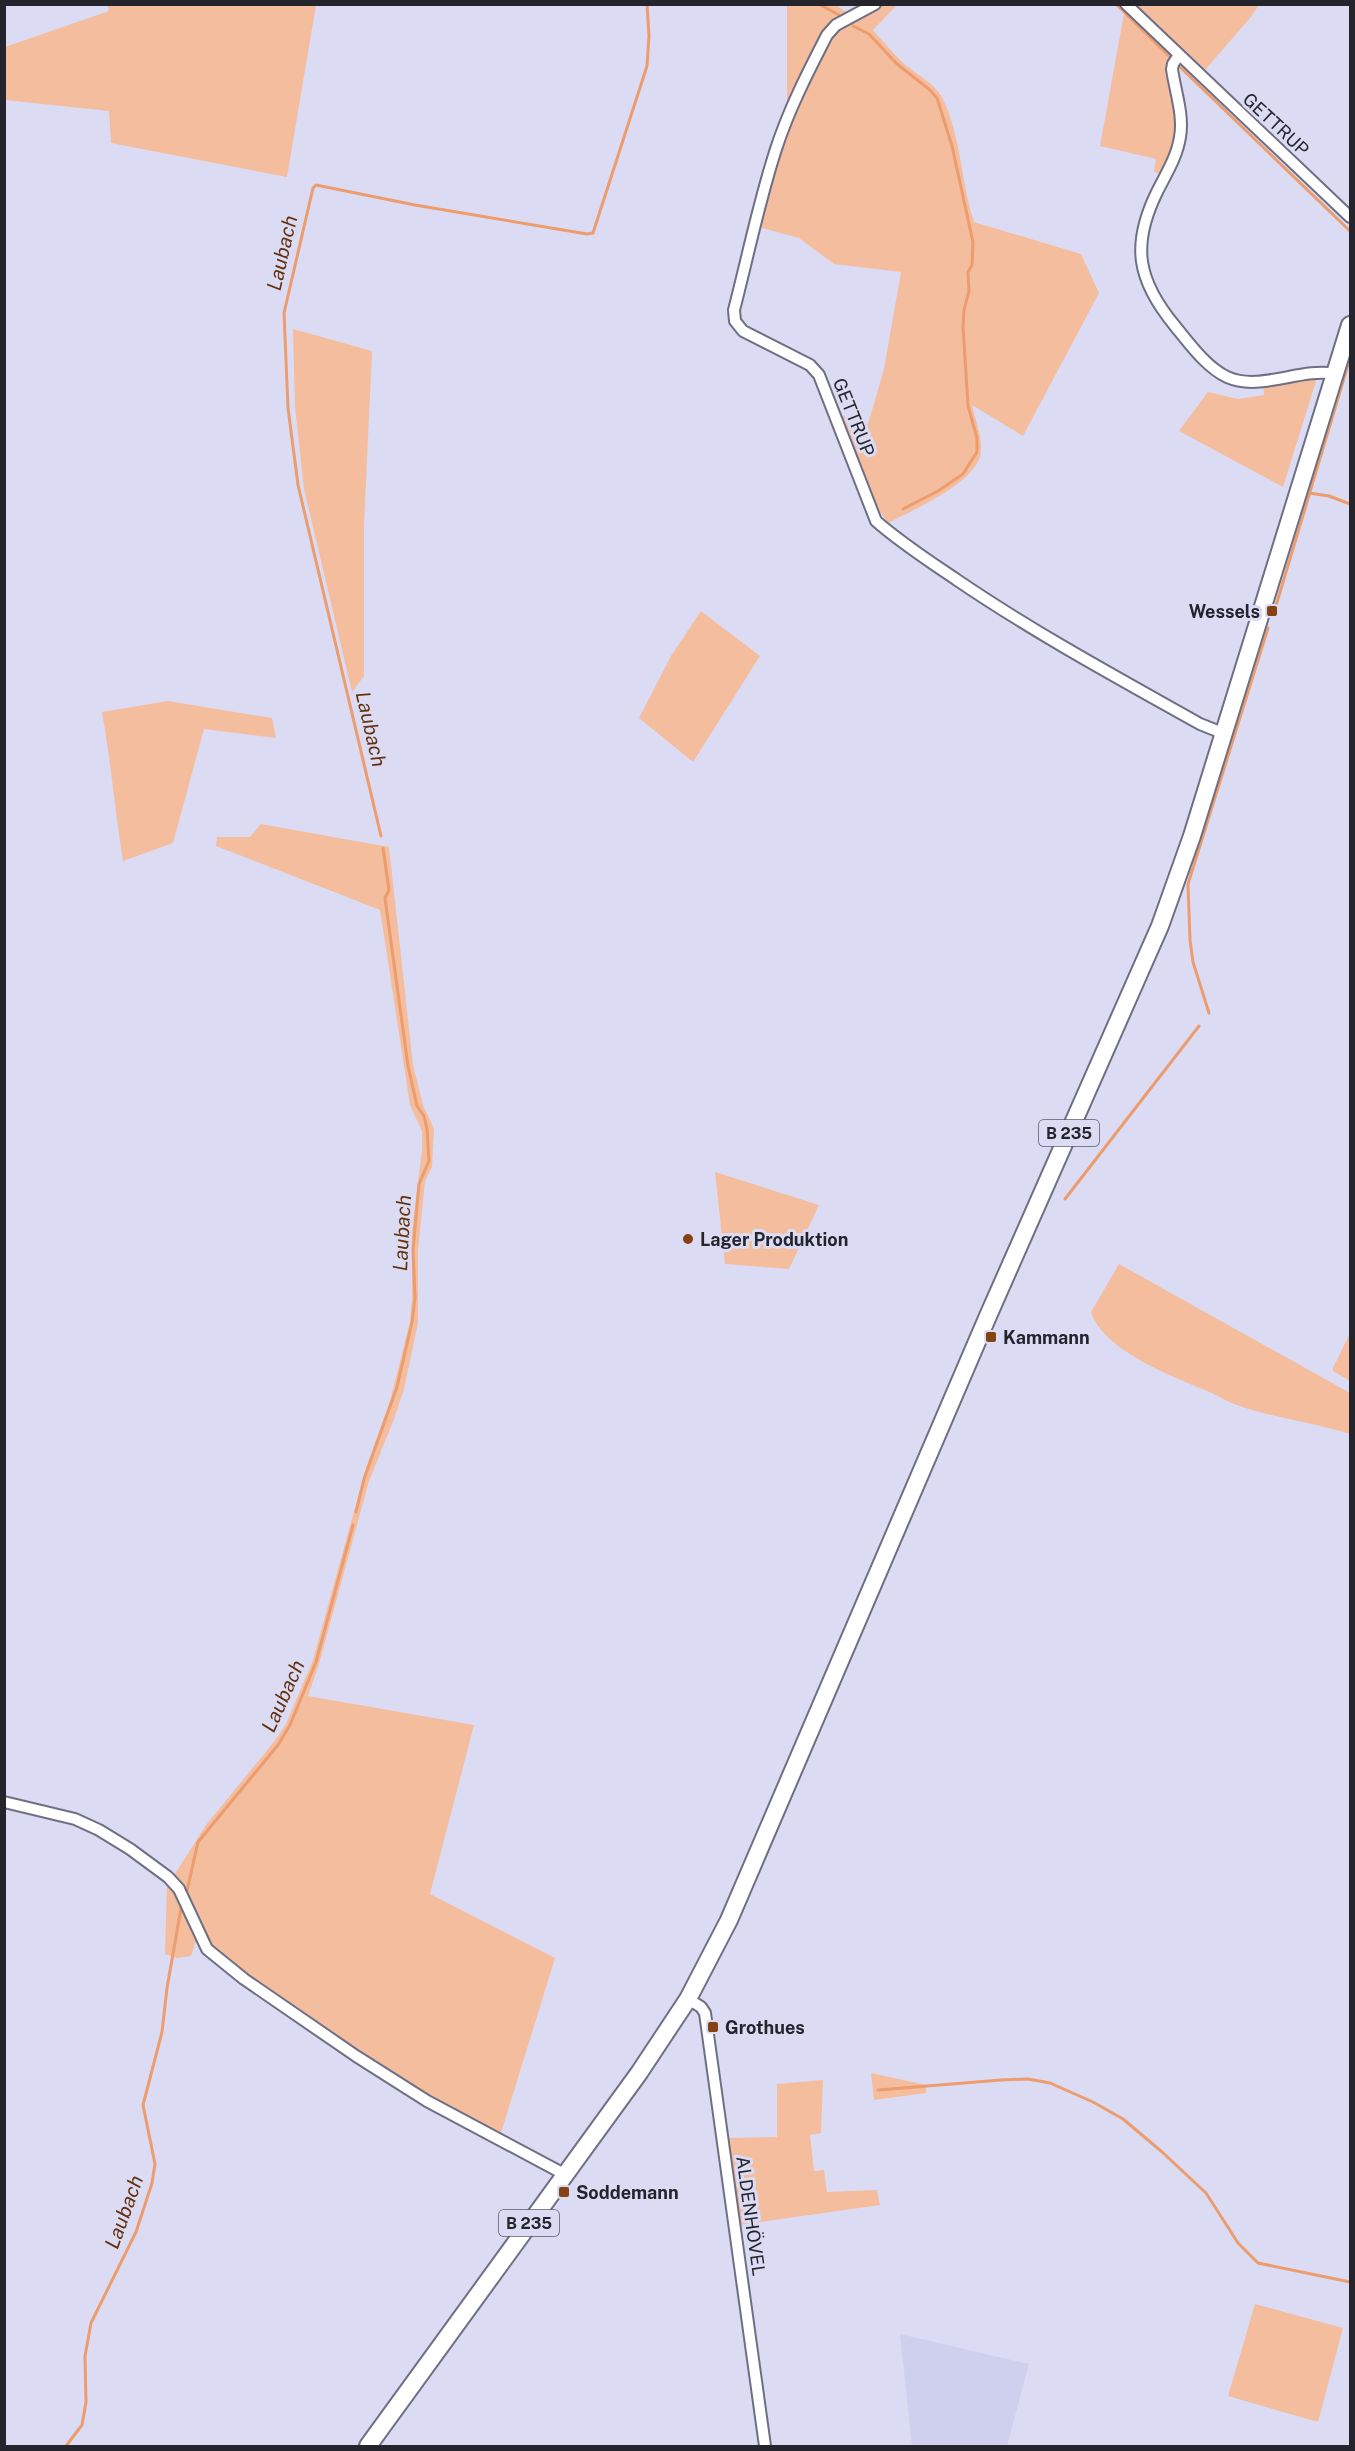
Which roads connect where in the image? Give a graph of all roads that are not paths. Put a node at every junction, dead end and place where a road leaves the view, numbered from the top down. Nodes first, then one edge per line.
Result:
1 (875, 4) edge
2 (1126, 4) edge
3 (1179, 55) junction
4 (1350, 217) edge
5 (1350, 325) edge
6 (1335, 374) junction
7 (1225, 734) junction
8 (4, 1802) edge
9 (688, 1999) junction
10 (564, 2174) junction
11 (368, 2446) edge
12 (765, 2446) edge

1 - 7 street, GETTRUP
2 - 3 street, GETTRUP
3 - 4 street, GETTRUP
3 - 6 street
5 - 6 main road, B 235
6 - 7 main road, B 235
7 - 9 main road, B 235
8 - 10 street
9 - 10 main road, B 235
9 - 12 street, ALDENHÖVEL
10 - 11 main road, B 235

